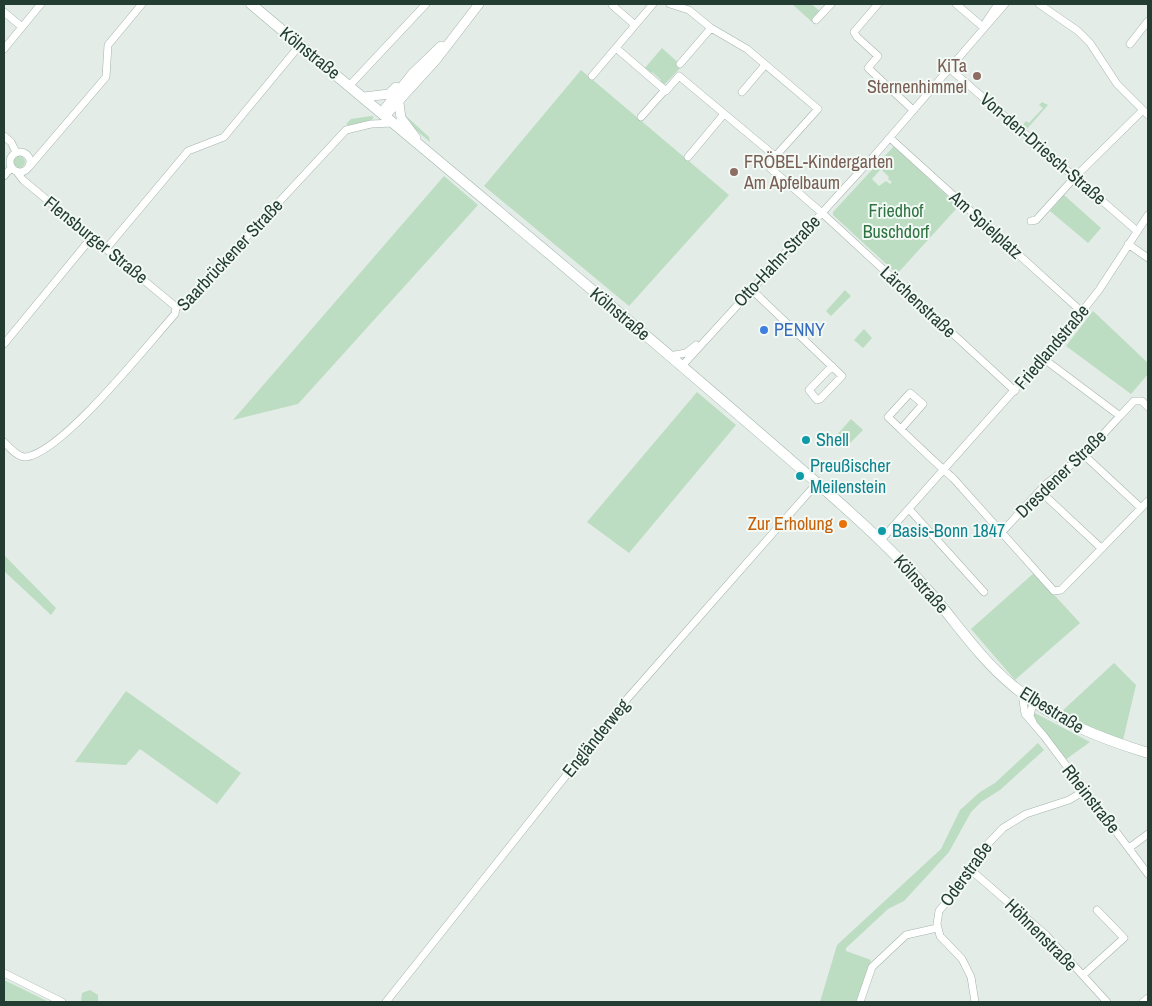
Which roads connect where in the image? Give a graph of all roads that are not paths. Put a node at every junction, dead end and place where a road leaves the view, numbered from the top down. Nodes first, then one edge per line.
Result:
1 (41, 4) edge
2 (142, 4) edge
3 (251, 4) edge
4 (426, 4) edge
5 (479, 4) edge
6 (653, 4) edge
7 (670, 4) edge
8 (831, 4) edge
9 (878, 4) edge
10 (956, 4) edge
11 (998, 4) edge
12 (1005, 4) edge
13 (1040, 4) edge
14 (612, 5) dead end
15 (4, 12) edge
16 (816, 20) dead end
17 (1148, 21) edge
18 (635, 25) junction
19 (984, 26) junction
20 (22, 27) junction
21 (711, 28) junction
22 (456, 32) junction
23 (1130, 44) dead end
24 (300, 45) junction
25 (616, 48) junction
26 (4, 49) edge
27 (680, 64) dead end
28 (765, 64) junction
29 (949, 68) junction
30 (412, 74) junction
31 (592, 76) dead end
32 (350, 85) junction
33 (665, 90) junction
34 (742, 92) dead end
35 (364, 97) junction
36 (399, 103) junction
37 (913, 110) junction
38 (1146, 111) edge
39 (384, 113) junction
40 (724, 114) junction
41 (641, 118) dead end
42 (395, 123) junction
43 (371, 124) junction
44 (4, 136) edge
45 (890, 138) junction
46 (420, 144) junction
47 (16, 152) junction
48 (775, 156) junction
49 (688, 157) dead end
50 (29, 167) junction
51 (11, 168) junction
52 (18, 172) junction
53 (4, 176) edge
54 (1075, 177) junction
55 (822, 213) junction
56 (1148, 215) edge
57 (1031, 221) dead end
58 (1137, 231) junction
59 (92, 238) junction
60 (1128, 244) junction
61 (106, 249) junction
62 (1148, 258) edge
63 (751, 289) junction
64 (176, 307) junction
65 (1082, 312) junction
66 (707, 338) junction
67 (4, 344) edge
68 (669, 356) junction
69 (1044, 359) junction
70 (681, 366) junction
71 (832, 366) junction
72 (1015, 391) junction
73 (1148, 407) edge
74 (1120, 416) junction
75 (900, 429) junction
76 (4, 442) edge
77 (1084, 455) junction
78 (944, 470) junction
79 (817, 483) junction
80 (1040, 491) junction
81 (1148, 501) edge
82 (1141, 508) junction
83 (909, 509) junction
84 (1002, 532) junction
85 (881, 540) junction
86 (1101, 548) junction
87 (984, 592) dead end
88 (971, 642) joint
89 (1022, 694) junction
90 (1034, 702) junction
91 (1034, 724) junction
92 (1148, 753) edge
93 (1084, 790) junction
94 (1148, 834) edge
95 (1129, 848) junction
96 (972, 871) junction
97 (1148, 874) edge
98 (1097, 910) dead end
99 (937, 928) junction
100 (4, 973) edge
101 (1082, 975) junction
102 (1148, 998) edge
103 (62, 1002) edge
104 (386, 1002) edge
105 (860, 1002) edge
106 (975, 1002) edge
107 (1107, 1002) edge
108 (1143, 1002) edge

1 - 20 street
2 - 50 street
3 - 24 main road, Kölnstraße
4 - 32 street
5 - 22 street
6 - 18 street
7 - 21 street
8 - 16 street
9 - 37 street
10 - 19 street
11 - 19 street, Otto-Hahn-Straße
12 - 19 street, Otto-Hahn-Straße
13 - 38 street
14 - 18 street
15 - 20 street
17 - 23 street
18 - 25 street
19 - 29 street, Otto-Hahn-Straße
20 - 26 street
21 - 27 street
21 - 28 street
22 - 30 street
22 - 36 street
24 - 32 main road, Kölnstraße
24 - 61 street
25 - 31 street
25 - 33 street
28 - 34 street
28 - 48 street
29 - 37 street, Otto-Hahn-Straße
29 - 54 street, Von-den-Driesch-Straße
30 - 35 street
30 - 39 street
32 - 35 main road, Kölnstraße
33 - 40 street
33 - 41 street
35 - 39 main road, Kölnstraße
36 - 39 street
36 - 46 street
37 - 45 street, Otto-Hahn-Straße
38 - 54 street
39 - 42 main road, Kölnstraße
39 - 43 street
40 - 48 street
40 - 49 street
42 - 43 street, Saarbrückener Straße
42 - 46 main road, Kölnstraße
43 - 64 street, Saarbrückener Straße
44 - 47 street
45 - 55 street, Otto-Hahn-Straße
45 - 65 street, Am Spielplatz
46 - 68 main road, Kölnstraße
47 - 50 street
47 - 51 street
48 - 55 street, Lärchenstraße
50 - 52 street
51 - 52 street
51 - 53 street
52 - 59 street, Flensburger Straße
54 - 57 street
54 - 58 street, Von-den-Driesch-Straße
55 - 63 street, Otto-Hahn-Straße
55 - 72 street, Lärchenstraße
56 - 58 street, Friedlandstraße
58 - 60 street, Friedlandstraße
59 - 61 street, Flensburger Straße
59 - 67 street
60 - 62 street
60 - 65 street, Friedlandstraße
61 - 64 street, Flensburger Straße
63 - 66 street, Otto-Hahn-Straße
63 - 71 street
64 - 76 street, Saarbrückener Straße
65 - 69 street, Friedlandstraße
66 - 68 street, Otto-Hahn-Straße
66 - 70 street, Otto-Hahn-Straße
68 - 70 main road, Kölnstraße
69 - 72 street, Friedlandstraße
69 - 74 street
70 - 79 main road, Kölnstraße
71 - 71 street
72 - 78 street, Friedlandstraße
73 - 74 street, Dresdener Straße
74 - 77 street, Dresdener Straße
75 - 75 street
75 - 78 street
77 - 80 street, Dresdener Straße
77 - 82 street
78 - 83 street, Friedlandstraße
78 - 84 street
79 - 85 main road, Kölnstraße
79 - 104 street, Engländerweg
80 - 84 street, Dresdener Straße
80 - 86 street
81 - 82 street
82 - 86 street
83 - 85 street, Friedlandstraße
83 - 87 street
84 - 86 street
85 - 88 main road, Kölnstraße
88 - 89 main road, Elbestraße
89 - 90 main road, Elbestraße
89 - 91 street, Rheinstraße
90 - 91 street
90 - 92 main road, Elbestraße
91 - 93 street, Rheinstraße
93 - 95 street, Rheinstraße
93 - 96 street, Oderstraße
94 - 95 street
95 - 97 street, Rheinstraße
96 - 99 street, Oderstraße
96 - 101 street, Höhnenstraße
98 - 101 street
99 - 105 street
99 - 106 street, Oderstraße
100 - 103 street
101 - 107 street, Höhnenstraße
102 - 108 street

